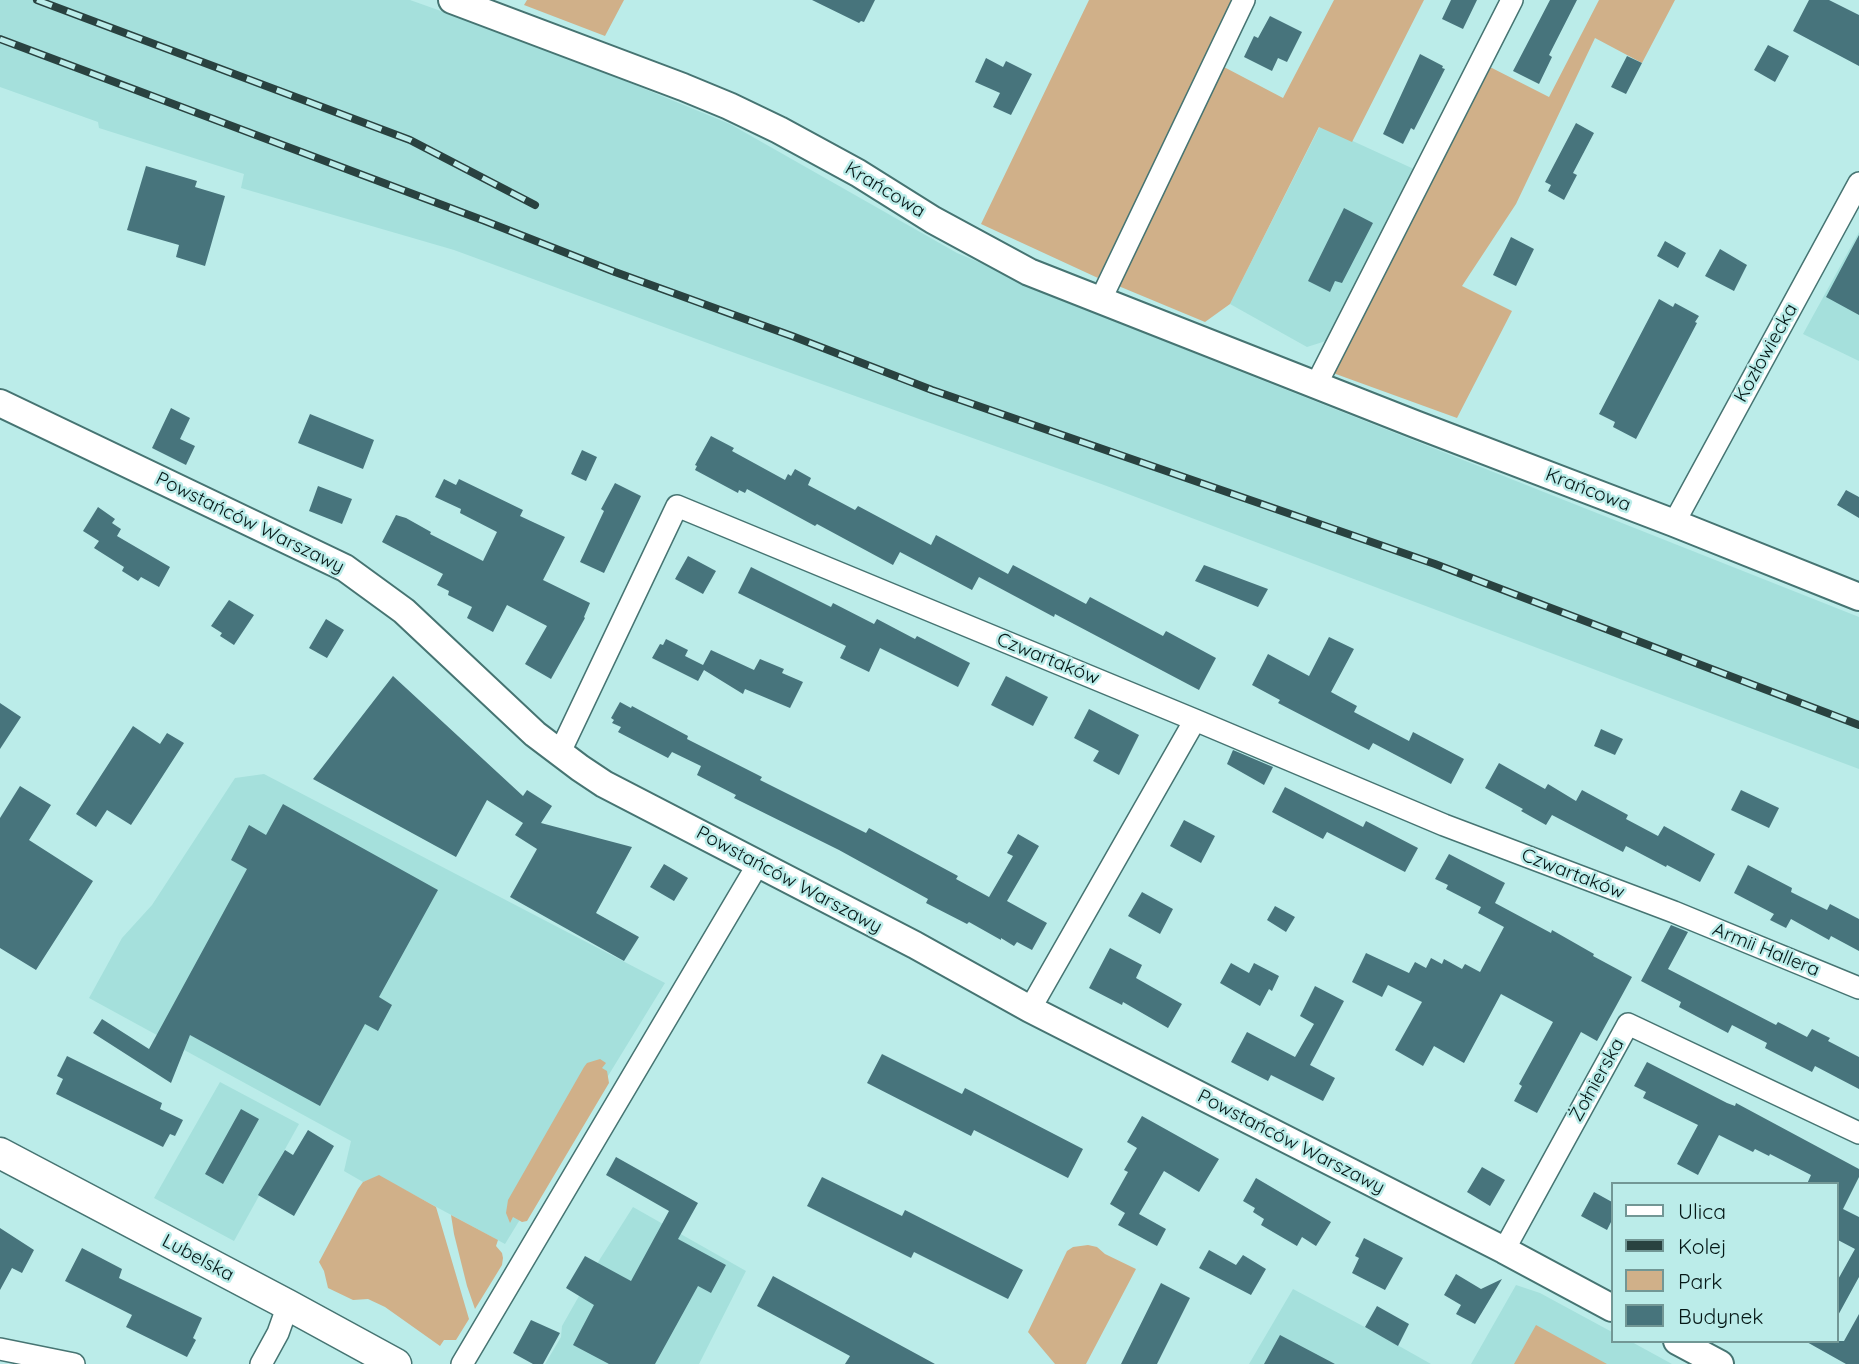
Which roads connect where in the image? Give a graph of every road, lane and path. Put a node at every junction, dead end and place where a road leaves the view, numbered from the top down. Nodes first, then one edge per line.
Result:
1 (452, 0) edge
2 (1244, 0) edge
3 (1513, 0) edge
4 (1859, 183) edge
5 (1100, 301) junction
6 (1316, 385) junction
7 (0, 403) edge
8 (1674, 523) junction
9 (1859, 597) edge
10 (1195, 720) junction
11 (559, 752) junction
12 (758, 864) junction
13 (1674, 912) joint
14 (1859, 988) edge
15 (1030, 1009) junction
16 (1859, 1133) edge
17 (0, 1153) edge
18 (1504, 1250) junction
19 (288, 1305) junction
20 (1610, 1307) edge
21 (1681, 1343) edge
22 (0, 1349) edge
23 (74, 1364) edge
24 (261, 1364) edge
25 (396, 1364) edge
26 (462, 1364) edge
27 (1720, 1364) edge

1 - 5 street, Krańcowa
2 - 5 street
3 - 6 street
4 - 8 street, Kozłowiecka
5 - 6 street, Krańcowa
6 - 8 street, Krańcowa
7 - 11 street, Powstańców Warszawy
8 - 9 street, Krańcowa
10 - 11 street, Czwartaków
10 - 13 street, Czwartaków
10 - 15 street
11 - 12 street, Powstańców Warszawy
12 - 15 street, Powstańców Warszawy
12 - 26 street
13 - 14 street, Armii Hallera
15 - 18 street, Powstańców Warszawy
16 - 18 street, Żołnierska
17 - 19 main road, Lubelska
18 - 20 street, Powstańców Warszawy
19 - 24 street
19 - 25 main road, Lubelska
21 - 27 street
22 - 23 street

